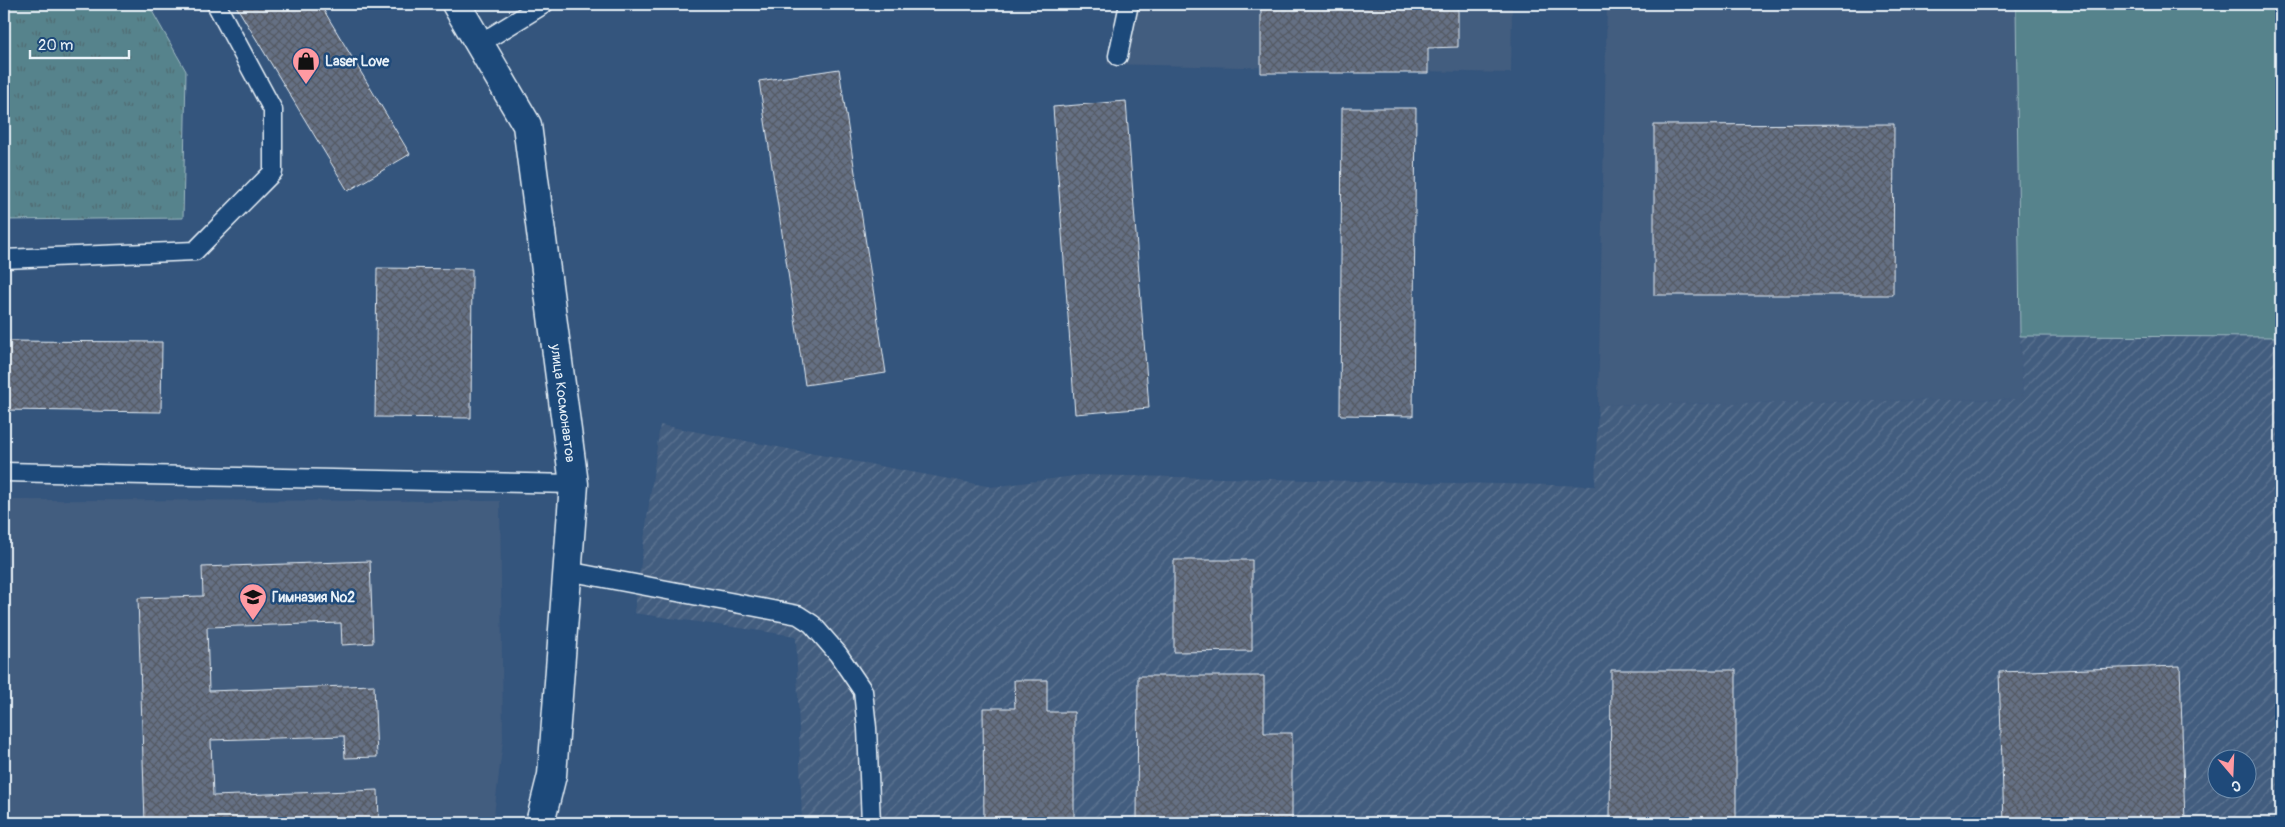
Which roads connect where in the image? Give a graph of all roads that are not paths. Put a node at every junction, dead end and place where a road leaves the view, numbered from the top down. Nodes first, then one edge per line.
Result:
1 (216, 4) edge
2 (456, 4) edge
3 (544, 4) edge
4 (1128, 4) edge
5 (479, 44) junction
6 (1118, 56) dead end
7 (4, 259) edge
8 (4, 472) edge
9 (574, 484) junction
10 (567, 570) junction
11 (540, 823) edge
12 (871, 823) edge

1 - 7 lane
2 - 5 street, улица Космонавтов
3 - 5 lane
4 - 6 lane
5 - 9 street, улица Космонавтов
8 - 9 lane
9 - 10 street, улица Космонавтов
10 - 11 street, улица Космонавтов
10 - 12 lane

